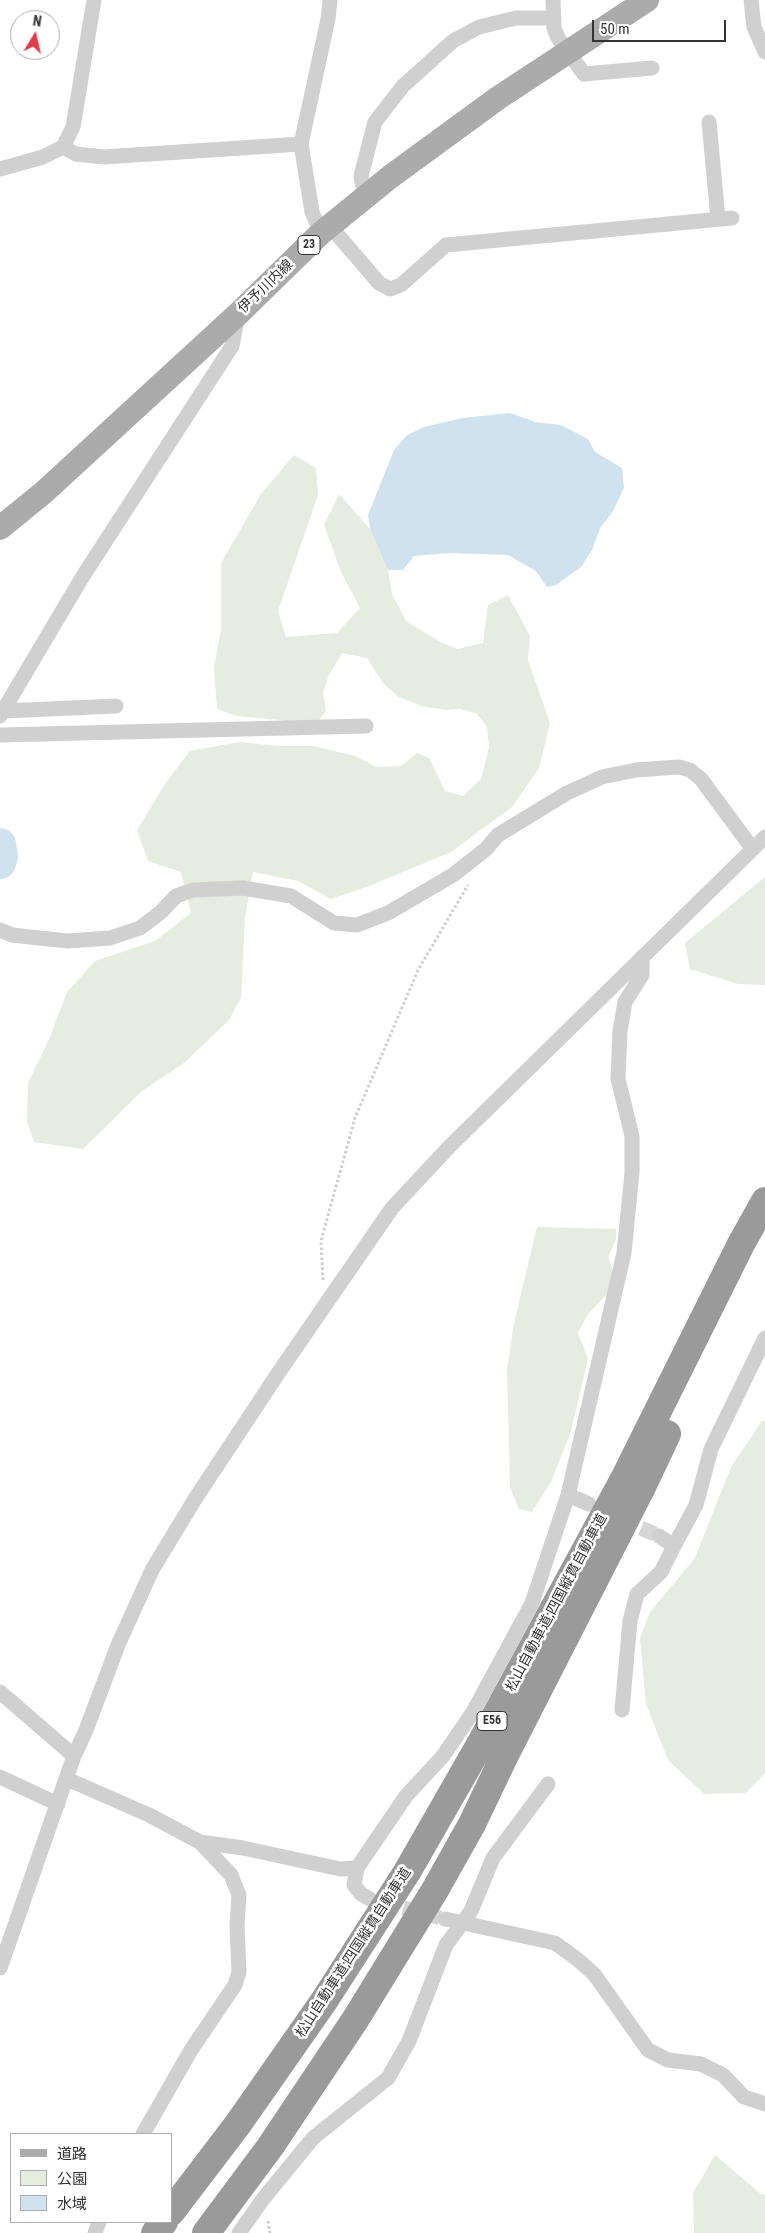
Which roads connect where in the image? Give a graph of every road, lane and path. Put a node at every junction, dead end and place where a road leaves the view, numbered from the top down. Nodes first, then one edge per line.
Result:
1 (94, 0) edge
2 (330, 0) edge
3 (553, 0) edge
4 (647, 0) edge
5 (751, 0) edge
6 (553, 18) junction
7 (569, 51) junction
8 (765, 52) edge
9 (652, 68) dead end
10 (710, 122) dead end
11 (301, 144) junction
12 (62, 147) junction
13 (0, 169) edge
14 (364, 198) junction
15 (326, 230) junction
16 (238, 314) junction
17 (0, 528) edge
18 (116, 706) dead end
19 (2, 714) edge
20 (366, 726) dead end
21 (0, 735) edge
22 (765, 837) edge
23 (752, 848) junction
24 (471, 880) dead end
25 (0, 930) edge
26 (642, 957) junction
27 (765, 1201) edge
28 (765, 1214) edge
29 (317, 1316) junction
30 (765, 1338) edge
31 (568, 1495) junction
32 (589, 1504) dead end
33 (659, 1536) tunnel mouth
34 (674, 1546) junction
35 (0, 1692) edge
36 (622, 1710) dead end
37 (74, 1756) junction
38 (0, 1777) edge
39 (67, 1779) junction
40 (548, 1784) dead end
41 (58, 1804) junction
42 (200, 1842) junction
43 (357, 1868) junction
44 (370, 1899) tunnel mouth
45 (445, 1919) tunnel mouth
46 (461, 1922) junction
47 (0, 1968) edge
48 (765, 2104) edge
49 (144, 2133) edge
50 (172, 2211) edge
51 (163, 2223) edge
52 (155, 2233) edge
53 (206, 2233) edge
54 (239, 2233) edge

1 - 12 street
2 - 11 street
3 - 6 street
4 - 7 main road, 伊予川内線 / 23
5 - 8 street
6 - 7 street
6 - 14 street
7 - 9 street
7 - 14 main road, 伊予川内線 / 23
10 - 15 street
11 - 12 street
11 - 15 street
12 - 13 street
14 - 15 main road, 伊予川内線 / 23
15 - 16 main road, 伊予川内線 / 23
16 - 17 main road, 伊予川内線 / 23
16 - 19 street
18 - 19 street
20 - 21 street
22 - 23 street
23 - 25 street
23 - 26 street
24 - 29 path
26 - 29 street
26 - 31 street
27 - 50 highway, 松山自動車道;四国縦貫自動車道 / E56
28 - 53 highway, 松山自動車道;四国縦貫自動車道 / E56
29 - 37 street
30 - 34 street
31 - 32 street
31 - 43 street
33 - 34 street
34 - 36 street
35 - 37 street
37 - 39 street
38 - 41 street
39 - 41 street
39 - 42 street
40 - 46 street
41 - 47 street
42 - 43 street
42 - 49 street
43 - 44 street
45 - 46 street
46 - 48 street
46 - 54 street
51 - 52 highway

